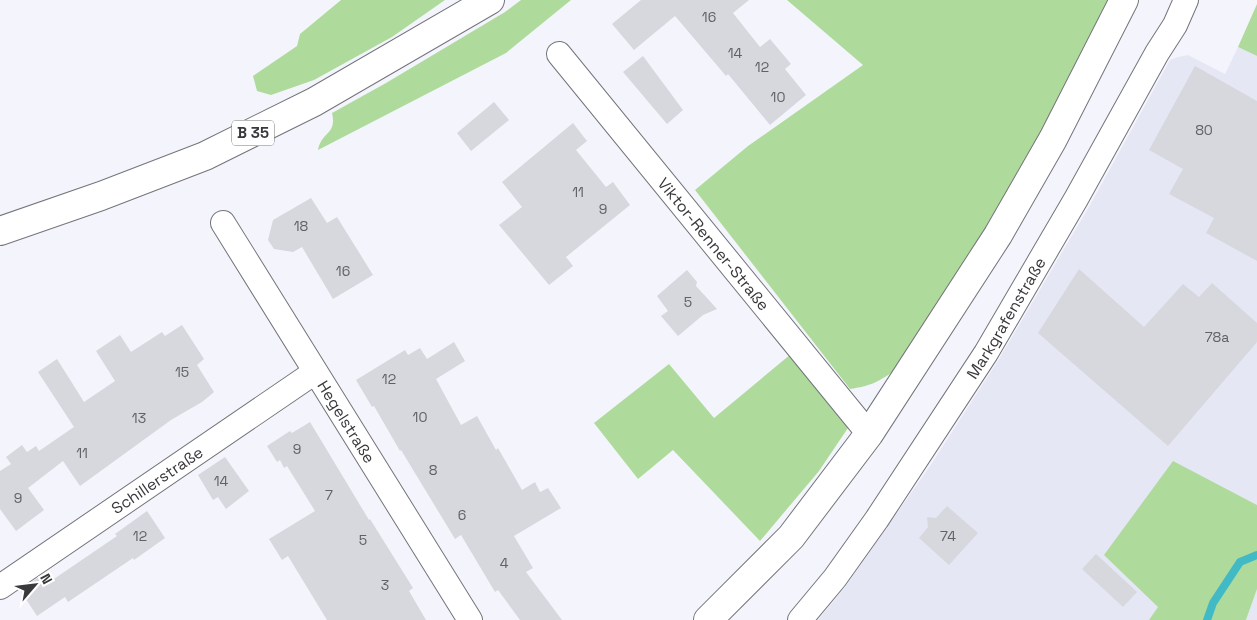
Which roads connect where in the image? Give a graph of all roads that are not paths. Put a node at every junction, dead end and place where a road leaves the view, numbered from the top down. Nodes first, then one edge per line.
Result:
1 (490, 0) edge
2 (1124, 0) edge
3 (1186, 0) edge
4 (559, 54) dead end
5 (223, 223) dead end
6 (0, 231) edge
7 (314, 372) junction
8 (869, 434) junction
9 (0, 587) edge
10 (470, 620) edge
11 (708, 620) edge
12 (800, 620) edge

1 - 6 street, B 35
2 - 8 street
3 - 12 street, Markgrafenstraße
4 - 8 street, Viktor-Renner-Straße
5 - 7 street, Hegelstraße
7 - 9 street, Schillerstraße
7 - 10 street, Hegelstraße
8 - 11 street

